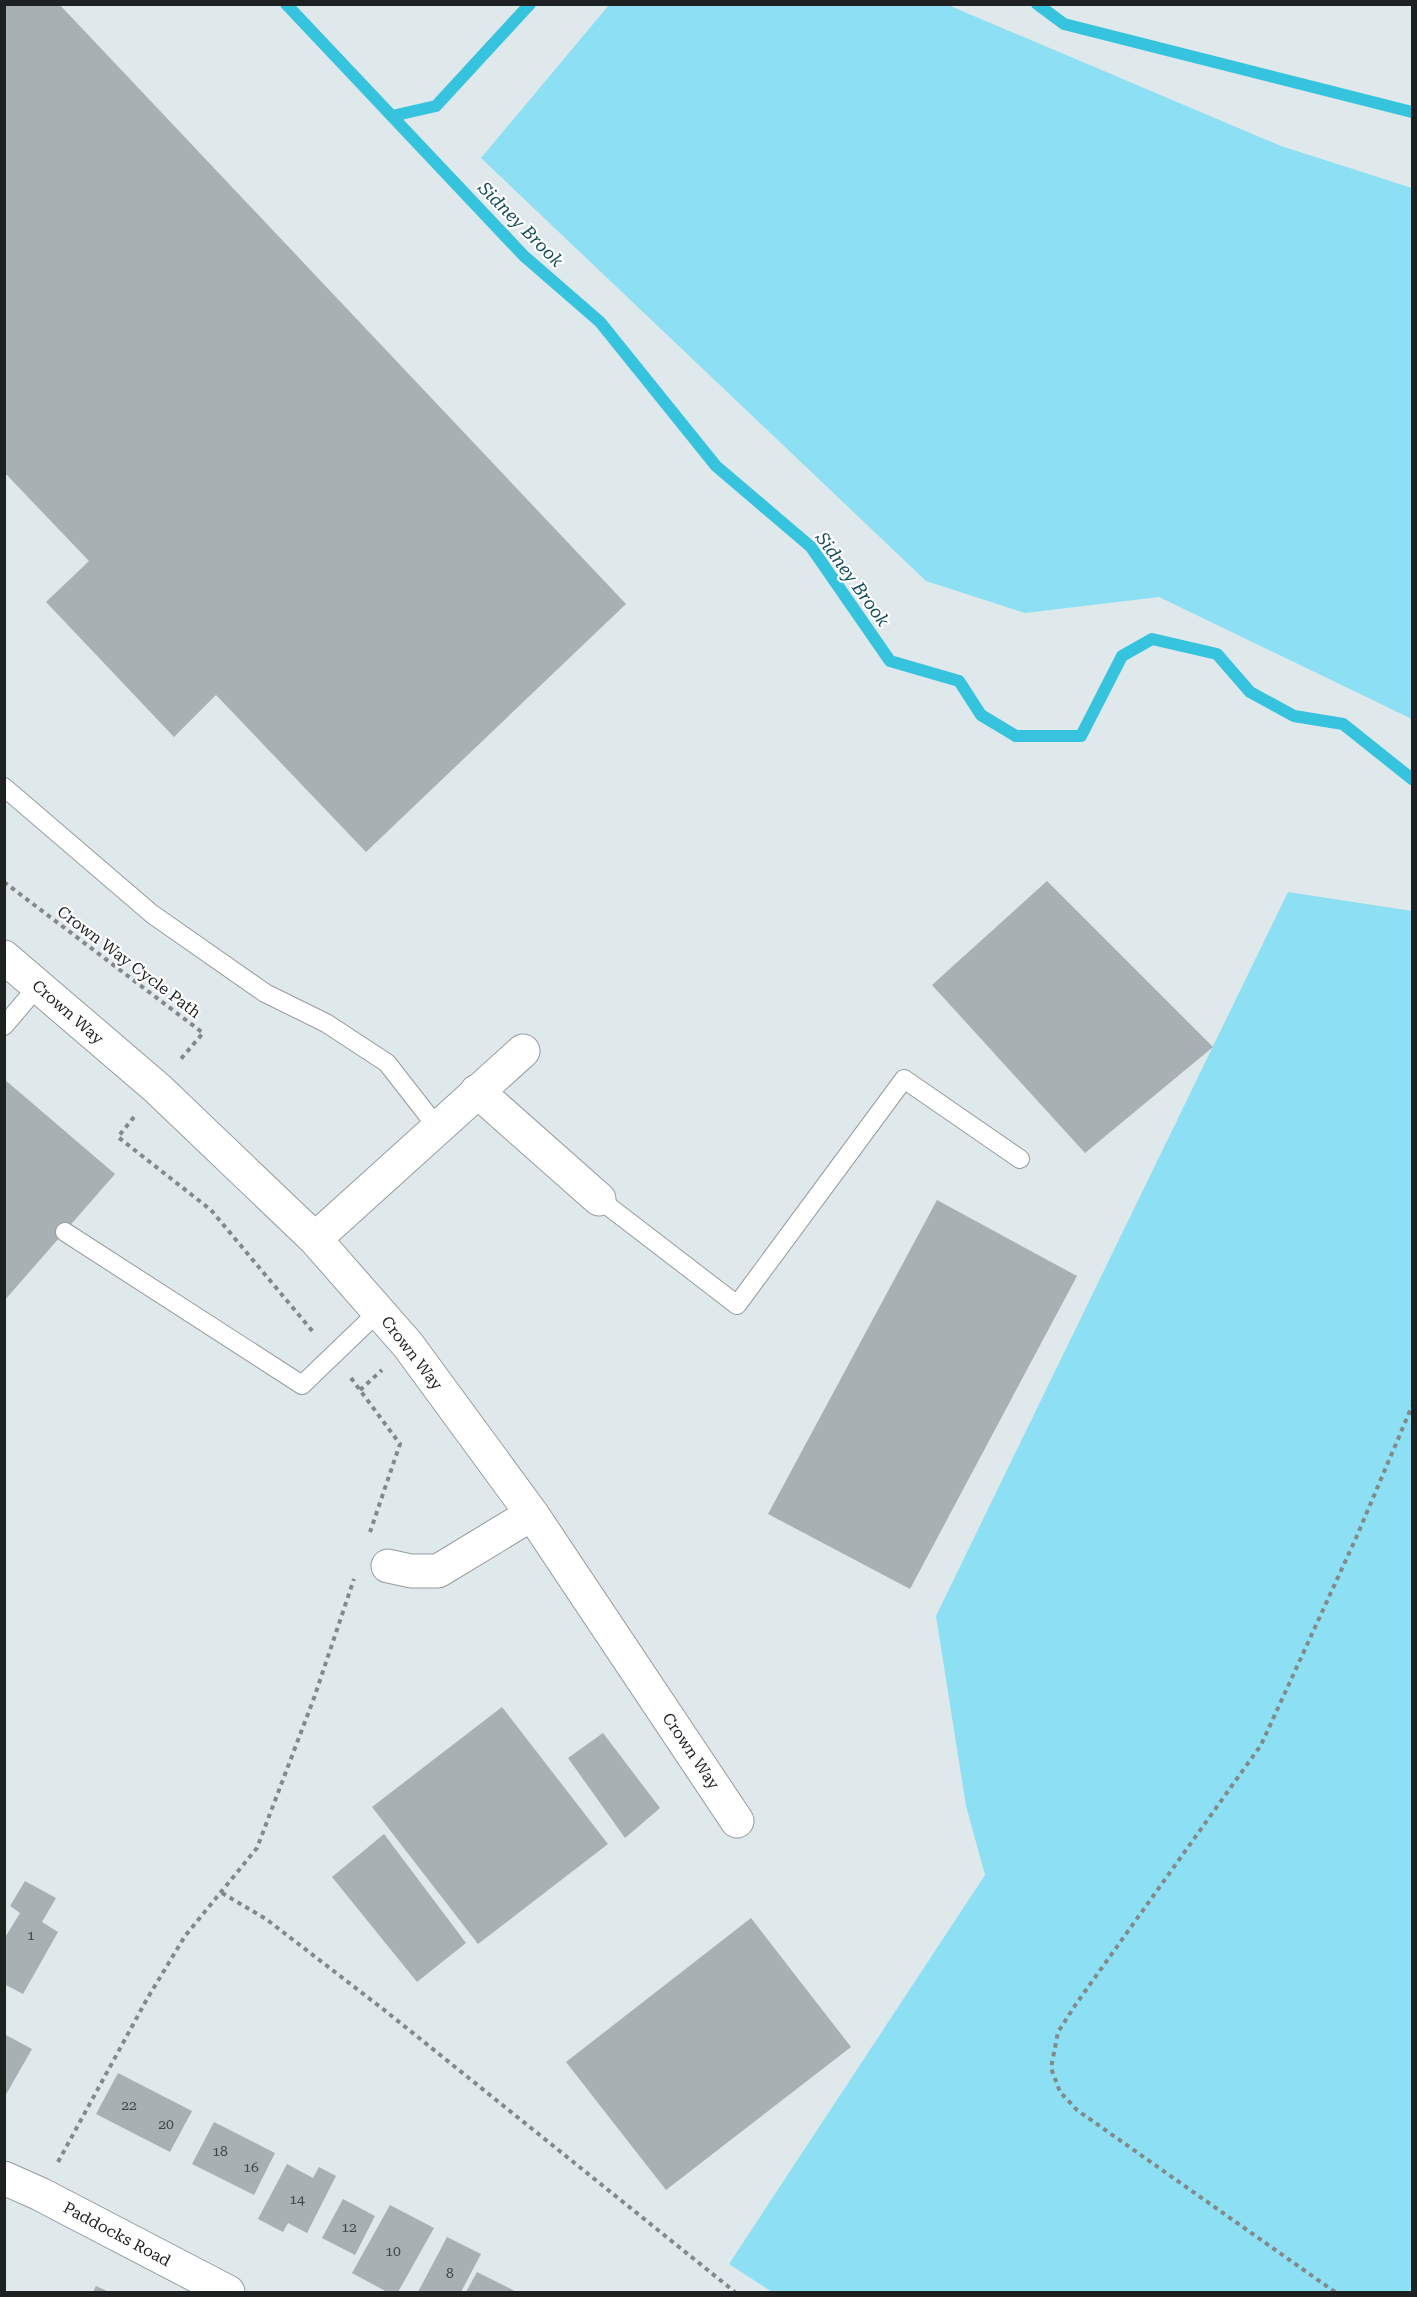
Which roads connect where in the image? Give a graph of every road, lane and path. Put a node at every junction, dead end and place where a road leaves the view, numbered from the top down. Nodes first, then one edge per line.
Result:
1 (4, 787) edge
2 (4, 882) edge
3 (4, 957) edge
4 (38, 986) junction
5 (4, 1026) edge
6 (523, 1051) dead end
7 (174, 1067) dead end
8 (477, 1091) junction
9 (140, 1110) dead end
10 (437, 1127) junction
11 (1020, 1159) dead end
12 (599, 1199) joint
13 (65, 1232) dead end
14 (315, 1239) junction
15 (379, 1311) junction
16 (317, 1337) dead end
17 (350, 1377) dead end
18 (1413, 1406) edge
19 (532, 1514) junction
20 (367, 1541) dead end
21 (388, 1566) dead end
22 (356, 1574) dead end
23 (738, 1821) dead end
24 (222, 1893) junction
25 (4, 2178) edge
26 (40, 2194) junction
27 (228, 2292) edge
28 (735, 2292) edge
29 (1335, 2292) edge

1 - 10 lane
2 - 7 path, Crown Way Cycle Path
3 - 4 street, Crown Way
4 - 5 lane
4 - 14 street, Crown Way
6 - 8 street
8 - 10 street
8 - 12 street
9 - 16 path
10 - 14 street
11 - 12 lane
13 - 15 lane
14 - 15 street, Crown Way
15 - 19 street, Crown Way
17 - 20 path
18 - 29 path
19 - 21 street
19 - 23 street, Crown Way
22 - 24 path
24 - 26 path
24 - 28 path
25 - 26 street, Paddocks Road
26 - 27 street, Paddocks Road

